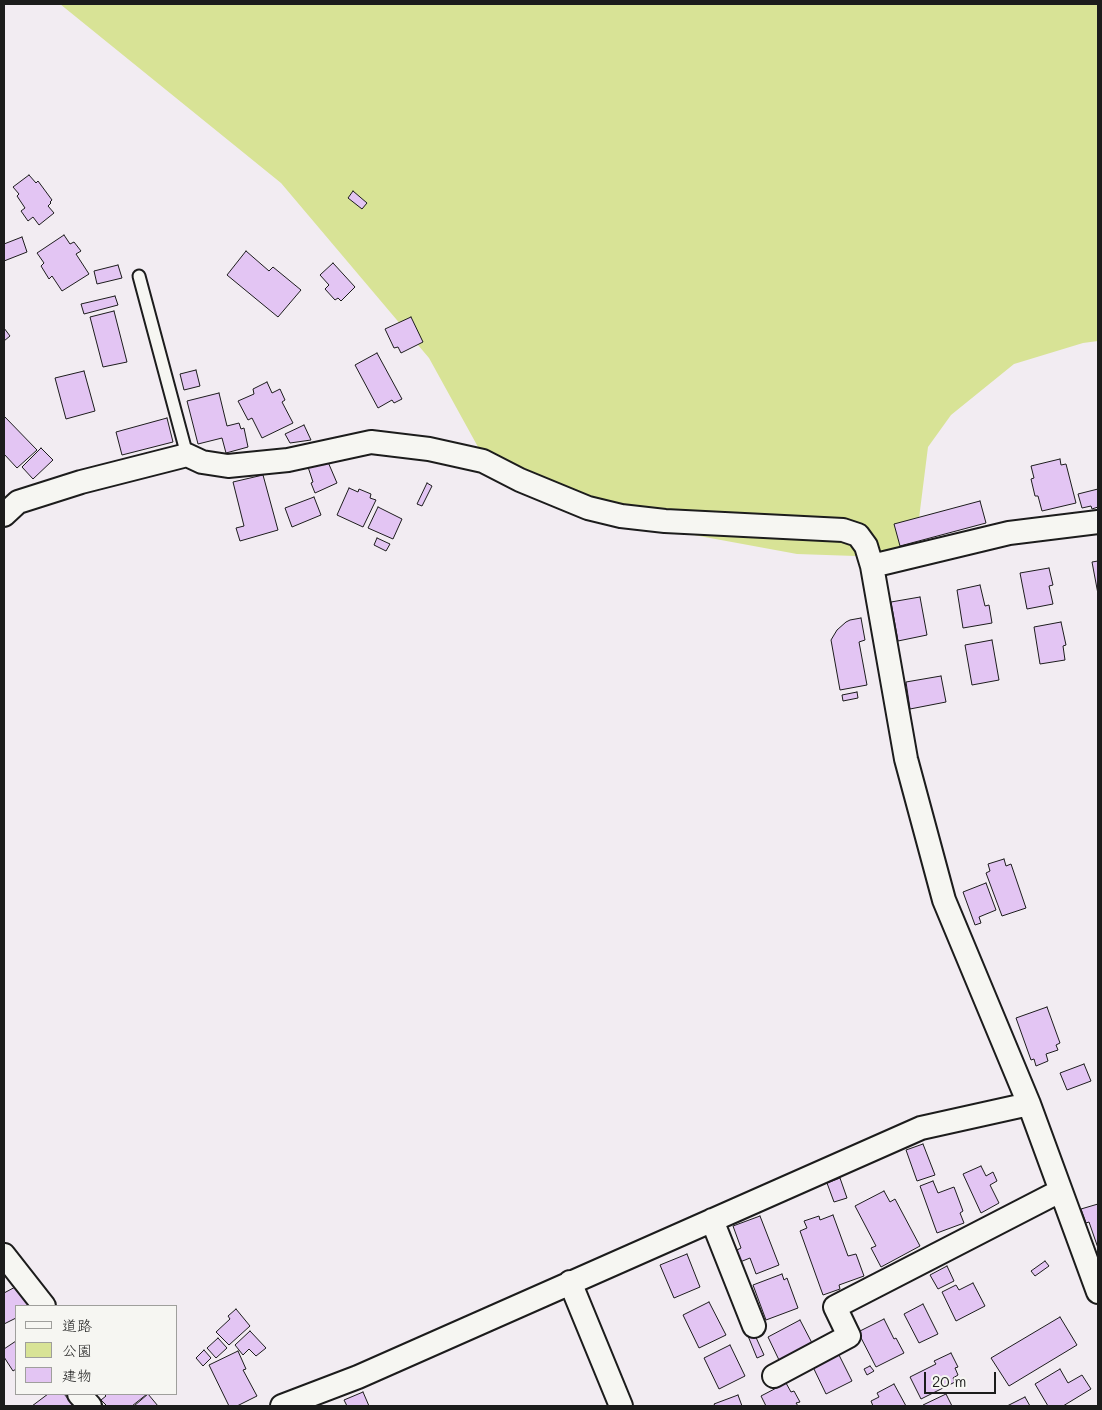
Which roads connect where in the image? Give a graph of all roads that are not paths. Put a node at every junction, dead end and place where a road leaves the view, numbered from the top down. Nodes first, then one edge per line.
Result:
1 (139, 276) dead end
2 (187, 455) junction
3 (8, 503) edge
4 (1098, 522) edge
5 (872, 566) junction
6 (1029, 1104) junction
7 (1060, 1190) junction
8 (712, 1220) junction
9 (4, 1255) edge
10 (570, 1282) junction
11 (1098, 1291) edge
12 (43, 1305) edge
13 (754, 1326) dead end
14 (774, 1376) dead end
15 (80, 1395) edge
16 (90, 1406) edge
17 (282, 1406) edge
18 (621, 1406) edge

1 - 2 lane
2 - 3 street
2 - 5 street
4 - 5 street
5 - 6 street
6 - 7 street
6 - 8 street
7 - 11 street
7 - 14 street
8 - 10 street
8 - 13 street
9 - 12 street
10 - 17 street
10 - 18 street
15 - 16 street

